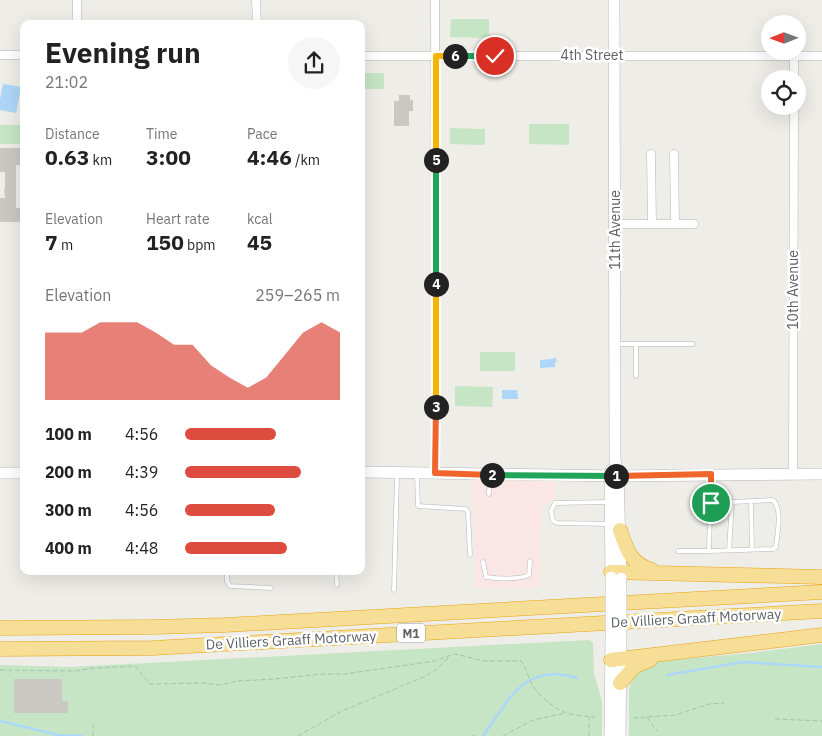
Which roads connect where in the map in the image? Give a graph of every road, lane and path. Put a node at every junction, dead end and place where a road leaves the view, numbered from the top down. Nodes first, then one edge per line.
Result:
1 (77, 0) edge
2 (256, 0) edge
3 (435, 0) edge
4 (614, 0) edge
5 (77, 20) edge
6 (256, 20) edge
7 (0, 55) edge
8 (20, 55) edge
9 (613, 55) junction
10 (365, 56) edge
11 (436, 56) junction
12 (761, 56) edge
13 (806, 56) edge
14 (822, 56) edge
15 (794, 115) edge
16 (651, 154) dead end
17 (674, 154) dead end
18 (615, 224) junction
19 (652, 224) junction
20 (675, 224) junction
21 (694, 224) dead end
22 (615, 344) junction
23 (636, 344) junction
24 (693, 344) dead end
25 (636, 376) dead end
26 (365, 472) edge
27 (0, 473) edge
28 (20, 473) edge
29 (397, 473) junction
30 (417, 473) junction
31 (435, 473) junction
32 (711, 474) junction
33 (793, 474) junction
34 (822, 474) edge
35 (490, 475) junction
36 (614, 476) junction
37 (490, 494) dead end
38 (751, 501) junction
39 (610, 502) junction
40 (732, 502) junction
41 (711, 503) junction
42 (615, 527) junction
43 (729, 550) junction
44 (752, 550) junction
45 (678, 551) dead end
46 (709, 551) junction
47 (470, 555) dead end
48 (530, 561) dead end
49 (483, 562) dead end
50 (662, 573) junction
51 (227, 575) edge
52 (336, 575) edge
53 (616, 575) junction
54 (822, 577) edge
55 (337, 585) dead end
56 (271, 588) dead end
57 (394, 590) dead end
58 (822, 592) edge
59 (822, 610) edge
60 (0, 628) edge
61 (822, 635) edge
62 (0, 649) edge
63 (677, 653) junction
64 (448, 657) junction
65 (616, 659) junction
66 (0, 670) edge
67 (620, 684) junction
68 (724, 703) dead end
69 (566, 713) junction
70 (589, 716) junction
71 (595, 717) dead end
72 (648, 717) junction
73 (634, 718) dead end
74 (775, 719) dead end
75 (822, 721) edge
76 (93, 725) dead end
77 (657, 731) dead end
78 (93, 736) edge
79 (298, 736) edge
80 (471, 736) edge
81 (475, 736) edge
82 (504, 736) edge
83 (589, 736) edge
84 (610, 736) edge
85 (620, 736) edge

1 - 5 street
2 - 6 street
3 - 11 street
4 - 9 main road, 11th Avenue
7 - 8 street
9 - 11 street, 4th Street
9 - 12 street, 4th Street
9 - 18 main road, 11th Avenue
10 - 11 street, 4th Street
11 - 31 street
13 - 14 street, 4th Street
15 - 33 street, 10th Avenue
16 - 19 street
17 - 20 street
18 - 19 street
18 - 22 main road, 11th Avenue
19 - 20 street
20 - 21 street
22 - 23 lane
22 - 36 main road, 11th Avenue
23 - 24 lane
23 - 25 lane
26 - 29 main road
27 - 28 main road
29 - 30 main road
29 - 57 lane
30 - 31 main road
30 - 47 lane
31 - 35 main road
32 - 33 main road
32 - 36 main road
32 - 41 lane
33 - 34 main road
35 - 36 main road
35 - 37 lane
36 - 39 main road, 11th Avenue
36 - 42 main road, 11th Avenue
38 - 40 lane
38 - 44 lane
38 - 44 lane
39 - 42 main road, 11th Avenue
39 - 42 lane
40 - 41 lane
40 - 43 lane
41 - 46 lane
42 - 50 highway
42 - 53 main road, 11th Avenue
43 - 44 lane
43 - 46 lane
45 - 46 lane
48 - 49 lane
50 - 53 highway
50 - 54 highway
51 - 56 lane
52 - 55 lane
53 - 65 main road, 11th Avenue, bridge
58 - 60 highway, M1
59 - 62 highway, De Villiers Graaff Motorway / M1
61 - 63 highway
63 - 65 highway
63 - 67 highway
64 - 66 path
64 - 69 path
64 - 79 path
65 - 67 main road, 11th Avenue
65 - 84 main road, 11th Avenue
67 - 85 main road, 11th Avenue
68 - 72 path
69 - 70 path
69 - 82 path
70 - 71 path
70 - 83 path
72 - 73 path
72 - 77 path
74 - 75 path
76 - 78 path
80 - 81 path

